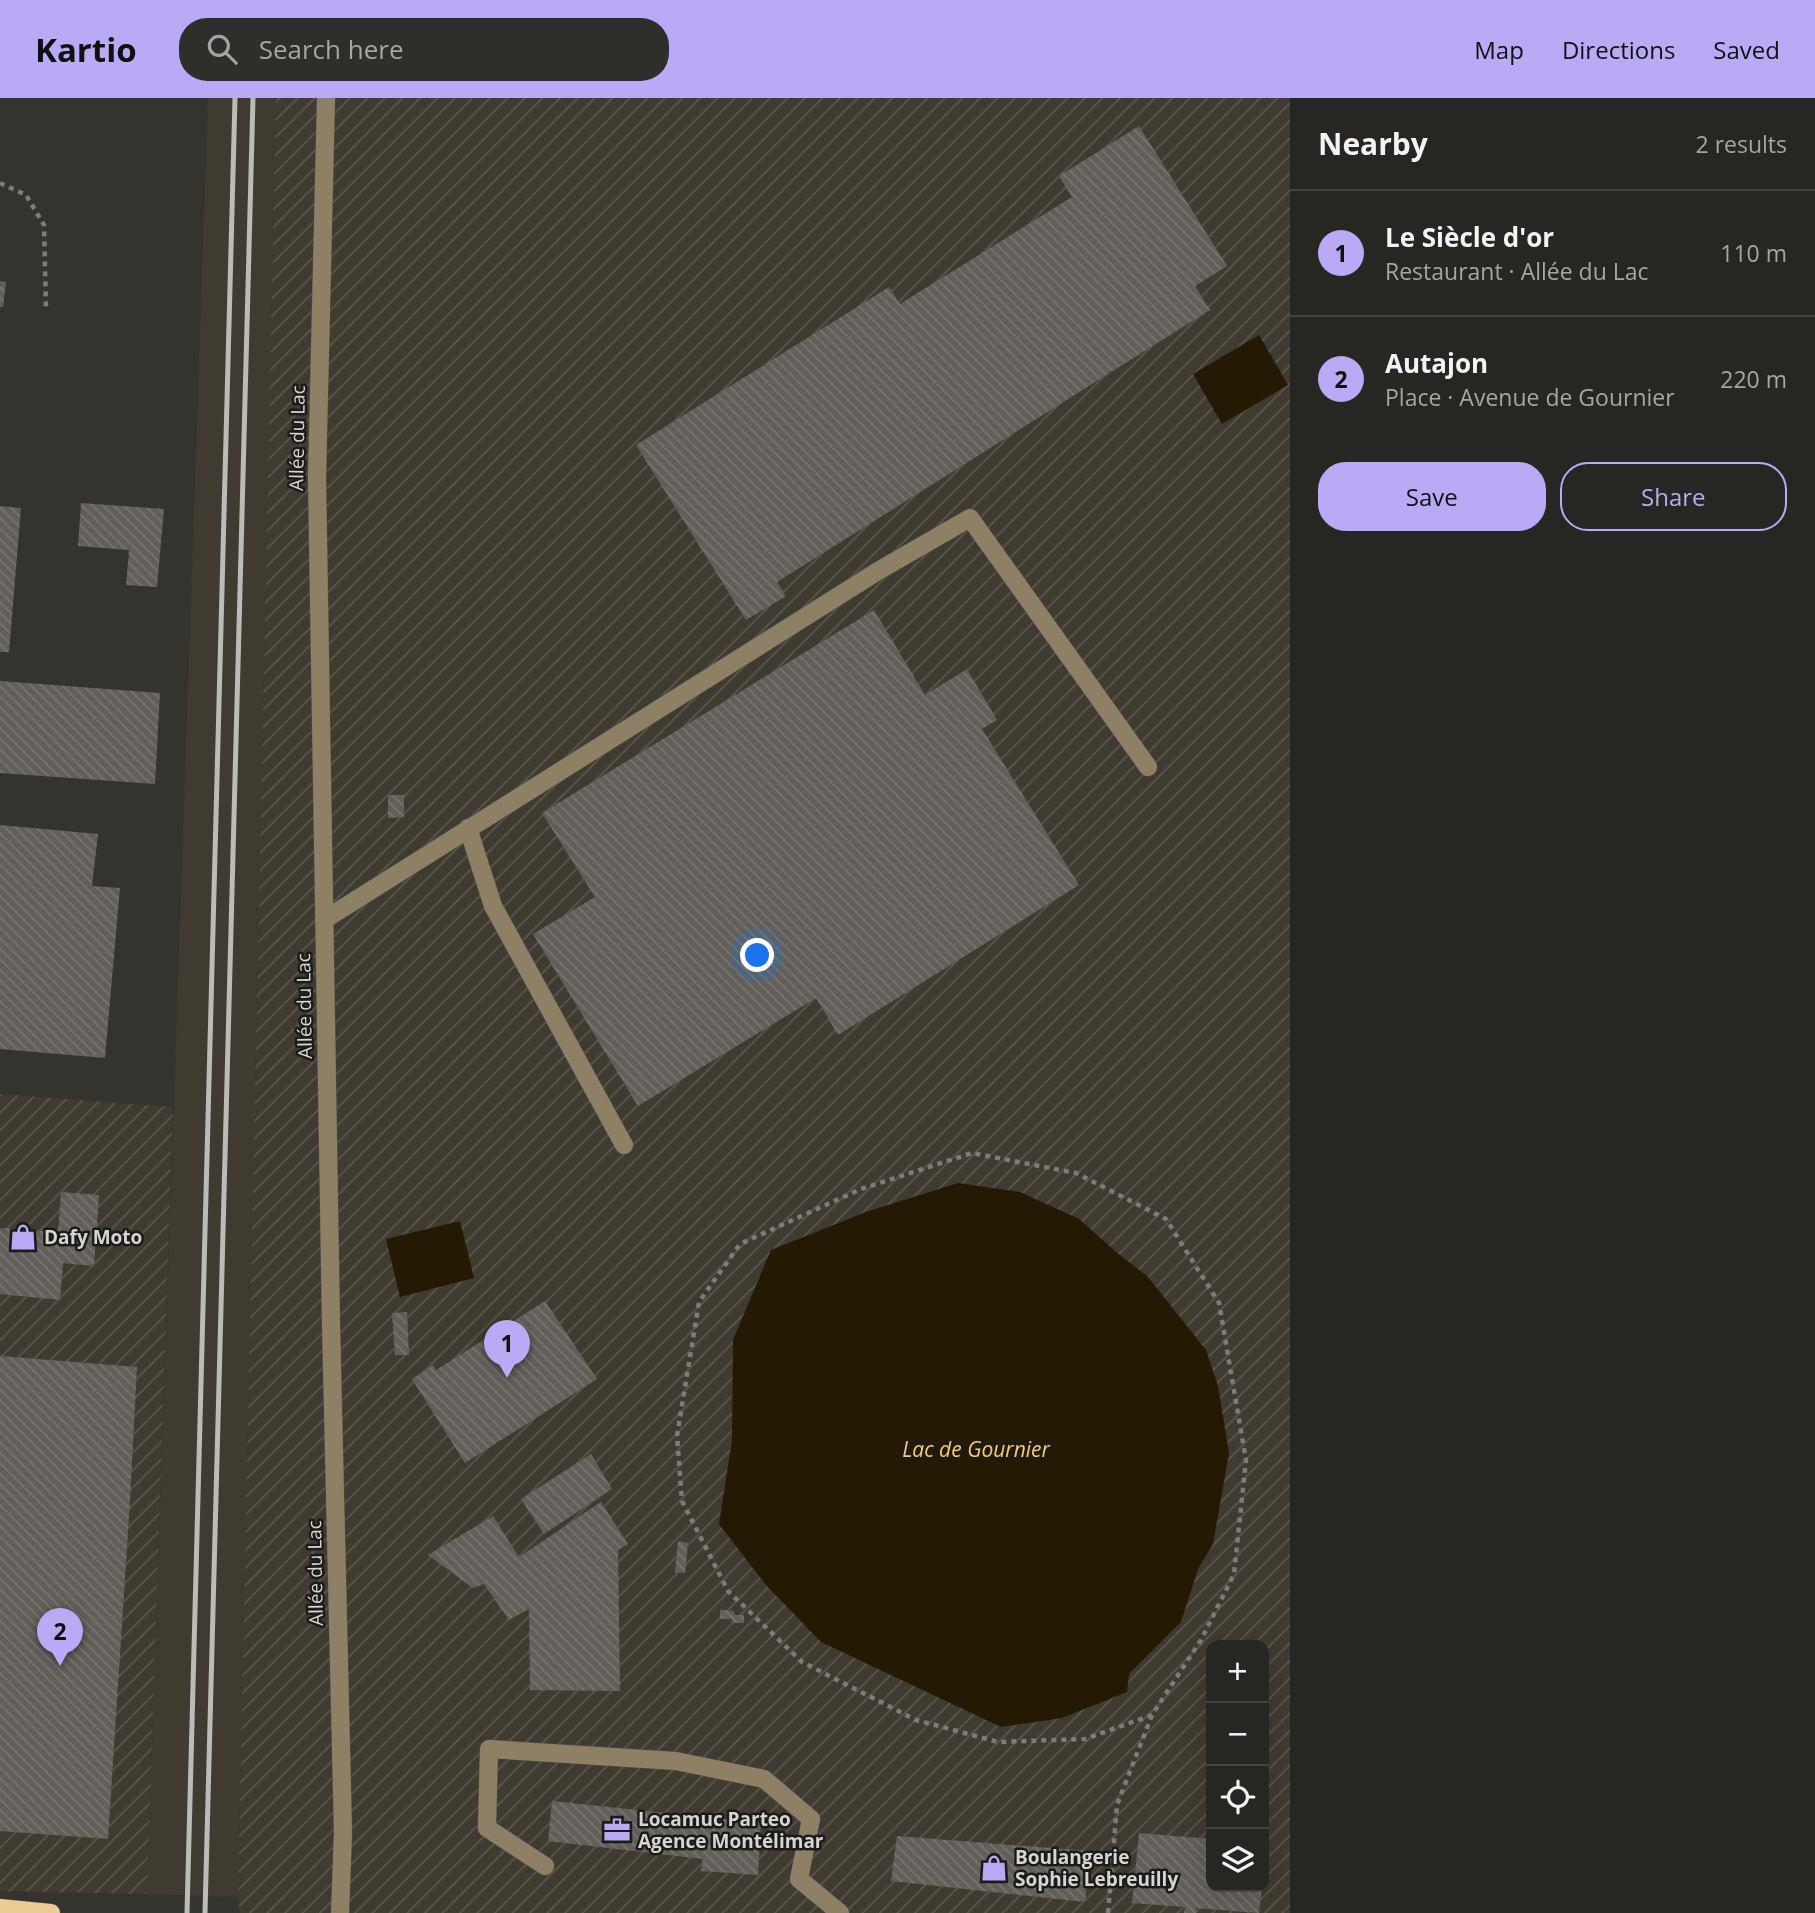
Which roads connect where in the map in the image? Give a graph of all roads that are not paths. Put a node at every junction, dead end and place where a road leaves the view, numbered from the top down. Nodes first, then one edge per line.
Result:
1 (326, 98) edge
2 (1148, 767) dead end
3 (468, 828) junction
4 (324, 920) junction
5 (624, 1145) dead end
6 (545, 1866) dead end
7 (0, 1908) edge
8 (51, 1913) edge
9 (340, 1913) edge
10 (840, 1913) edge

1 - 4 street, Allée du Lac
2 - 3 street
3 - 4 street
3 - 5 street
4 - 9 street, Allée du Lac
6 - 10 street
7 - 8 main road

